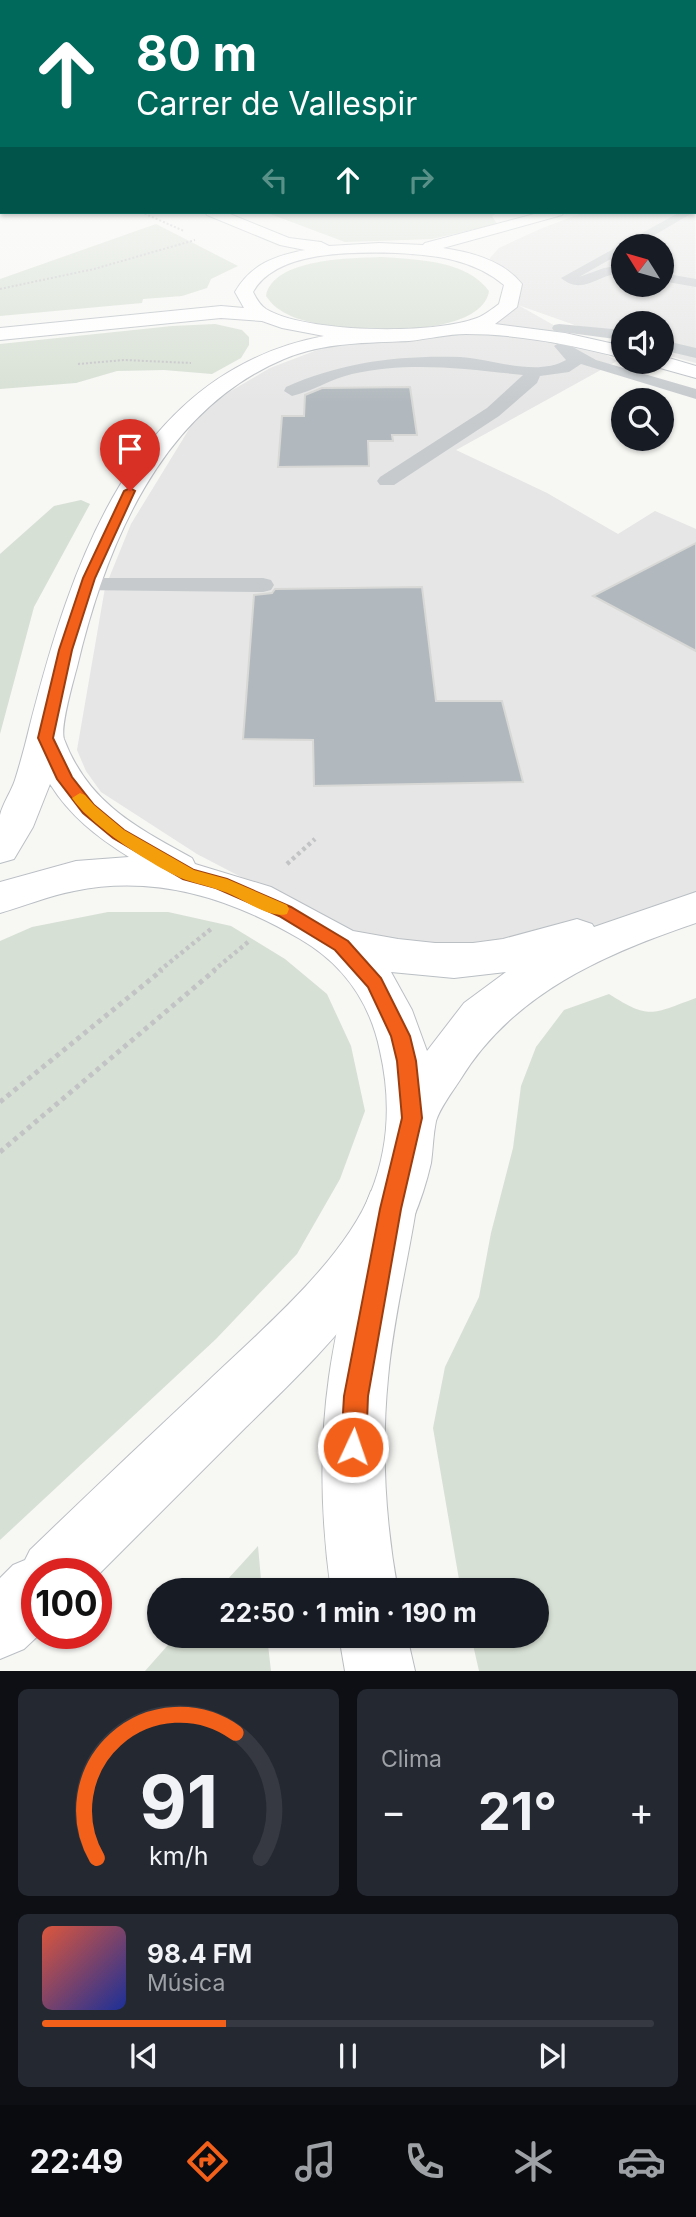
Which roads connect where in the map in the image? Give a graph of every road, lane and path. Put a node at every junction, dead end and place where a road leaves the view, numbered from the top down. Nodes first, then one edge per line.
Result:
1 (166, 247) edge
2 (272, 247) edge
3 (332, 247) edge
4 (418, 247) edge
5 (513, 247) edge
6 (351, 249) junction
7 (403, 249) junction
8 (611, 254) edge
9 (495, 256) junction
10 (270, 265) junction
11 (611, 271) edge
12 (674, 279) edge
13 (696, 284) edge
14 (245, 287) junction
15 (0, 289) edge
16 (523, 309) junction
17 (270, 318) junction
18 (0, 319) edge
19 (460, 328) junction
20 (551, 332) junction
21 (0, 334) edge
22 (611, 334) edge
23 (369, 336) junction
24 (674, 348) edge
25 (611, 349) edge
26 (569, 351) junction
27 (696, 353) edge
28 (276, 355) junction
29 (195, 363) dead end
30 (76, 364) dead end
31 (674, 366) edge
32 (532, 370) junction
33 (696, 372) edge
34 (292, 391) dead end
35 (696, 394) edge
36 (387, 481) dead end
37 (263, 584) dead end
38 (87, 585) junction
39 (46, 738) junction
40 (315, 839) dead end
41 (0, 849) edge
42 (189, 875) junction
43 (0, 898) edge
44 (268, 904) junction
45 (680, 912) edge
46 (341, 945) junction
47 (0, 1102) edge
48 (412, 1118) junction
49 (0, 1153) edge
50 (390, 1209) junction
51 (68, 1558) edge
52 (364, 1578) edge
53 (21, 1605) edge
54 (0, 1625) edge
55 (375, 1648) edge
56 (380, 1671) edge

1 - 15 path
2 - 10 main road
3 - 6 main road
4 - 7 main road
5 - 9 main road
6 - 7 main road
6 - 10 main road
7 - 9 main road
8 - 11 lane
9 - 16 main road
10 - 14 main road
12 - 13 lane
14 - 17 main road
14 - 18 main road
16 - 19 main road
16 - 20 main road
17 - 21 main road
17 - 23 main road
17 - 28 main road
19 - 20 main road
19 - 23 main road
20 - 22 lane
20 - 25 main road
20 - 26 lane
23 - 28 main road
24 - 27 lane
26 - 32 lane
26 - 35 lane
28 - 38 main road
29 - 30 path
31 - 33 main road
32 - 34 lane
32 - 36 lane
37 - 38 lane
38 - 39 main road
39 - 41 main road
39 - 42 main road
40 - 44 path
42 - 43 main road
42 - 44 main road
44 - 46 main road
44 - 47 path
44 - 49 path
45 - 46 main road
45 - 48 main road
46 - 48 main road
48 - 50 main road
50 - 51 main road
50 - 52 main road
53 - 54 main road
55 - 56 main road

